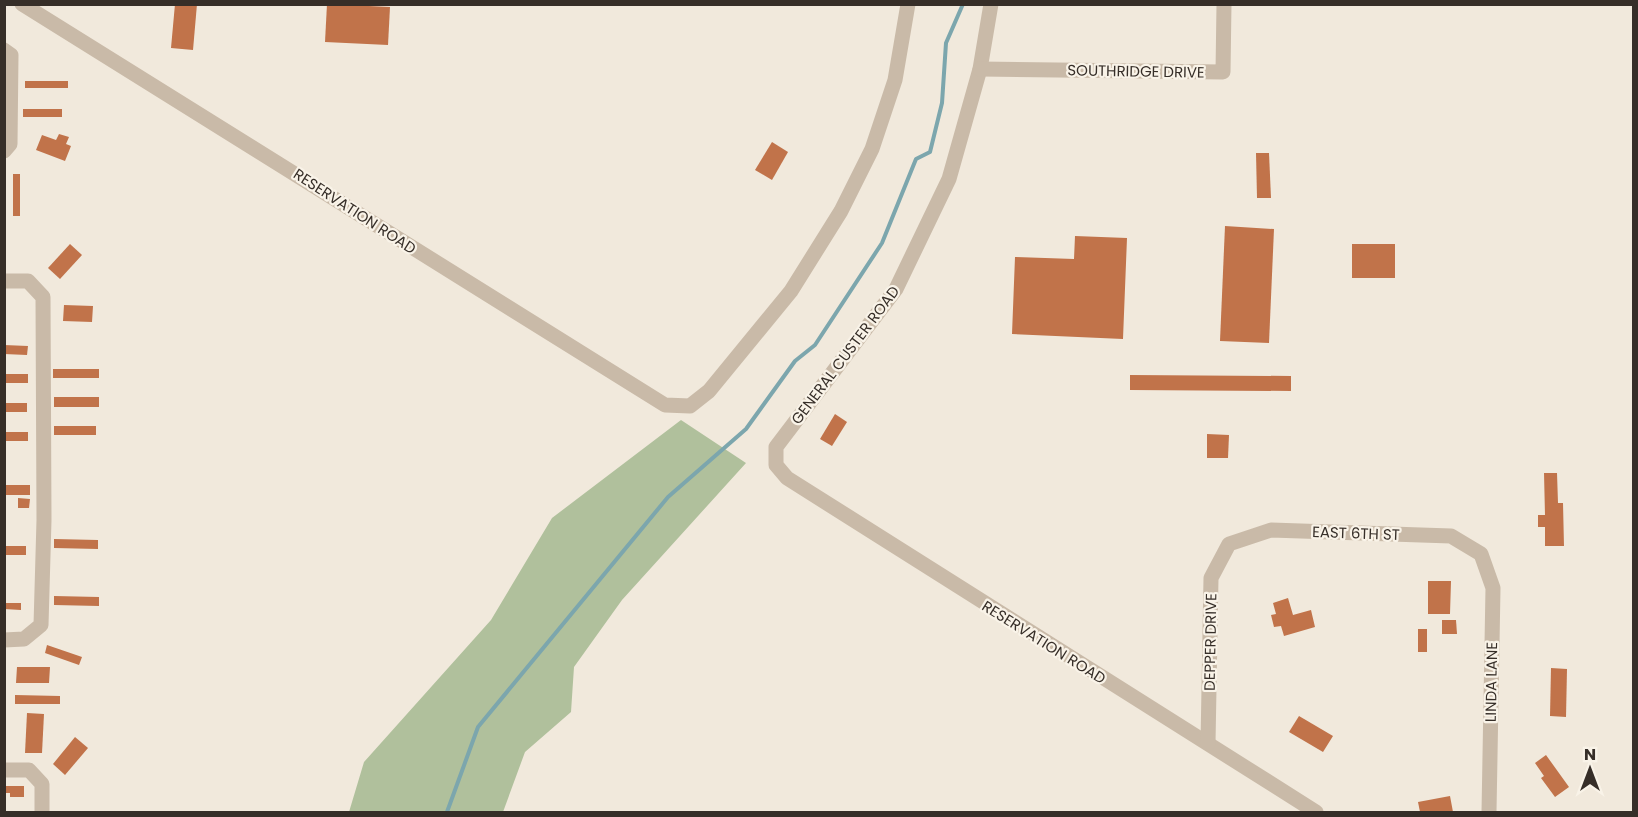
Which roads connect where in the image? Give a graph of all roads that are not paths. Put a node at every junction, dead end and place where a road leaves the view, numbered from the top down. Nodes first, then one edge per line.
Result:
1 (22, 4) edge
2 (908, 4) edge
3 (991, 4) edge
4 (1224, 4) edge
5 (4, 50) edge
6 (980, 69) junction
7 (4, 151) edge
8 (4, 281) edge
9 (776, 465) joint
10 (1229, 544) joint
11 (1481, 554) joint
12 (4, 640) edge
13 (1208, 743) junction
14 (4, 770) edge
15 (42, 813) edge
16 (1316, 813) edge
17 (1489, 813) edge

1 - 2 street, RESERVATION ROAD
3 - 6 street, GENERAL CUSTER ROAD
4 - 6 street, SOUTHRIDGE DRIVE
5 - 7 street
6 - 9 street, GENERAL CUSTER ROAD
8 - 12 street
9 - 13 street, RESERVATION ROAD
10 - 11 street, EAST 6TH ST
10 - 13 street, DEPPER DRIVE
11 - 17 street, LINDA LANE
13 - 16 street, RESERVATION ROAD
14 - 15 street

